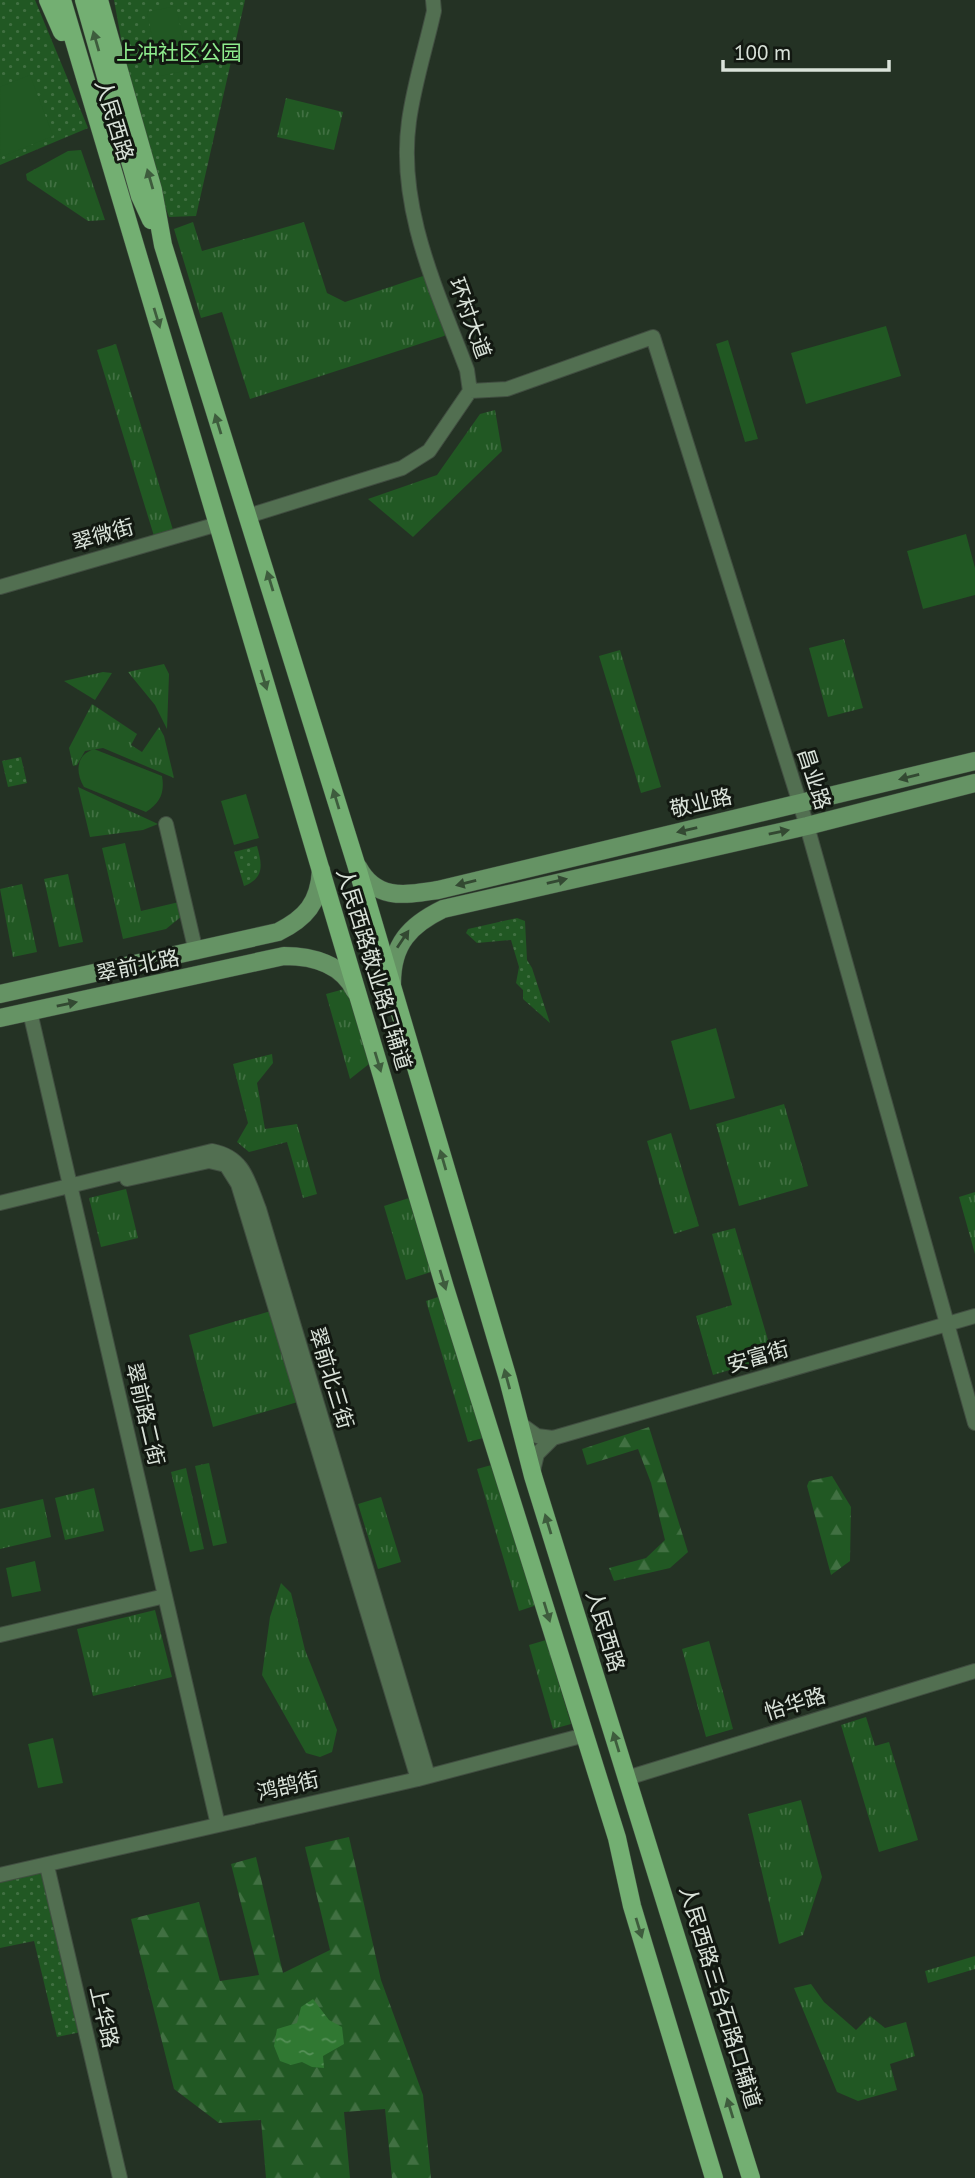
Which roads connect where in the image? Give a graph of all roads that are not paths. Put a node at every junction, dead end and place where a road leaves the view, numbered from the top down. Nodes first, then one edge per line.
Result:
1 (48, 0) edge
2 (62, 0) edge
3 (84, 0) edge
4 (99, 0) edge
5 (433, 0) edge
6 (163, 246) junction
7 (138, 253) junction
8 (470, 391) junction
9 (237, 489) joint
10 (212, 496) joint
11 (248, 516) junction
12 (218, 524) junction
13 (0, 587) edge
14 (975, 761) edge
15 (975, 783) edge
16 (799, 803) junction
17 (166, 824) dead end
18 (807, 826) junction
19 (356, 864) junction
20 (321, 870) junction
21 (196, 952) junction
22 (392, 988) junction
23 (0, 993) edge
24 (359, 997) junction
25 (30, 1012) junction
26 (0, 1018) edge
27 (70, 1186) junction
28 (0, 1203) edge
29 (975, 1316) edge
30 (947, 1324) junction
31 (519, 1423) junction
32 (975, 1423) edge
33 (553, 1438) junction
34 (524, 1445) joint
35 (533, 1476) junction
36 (165, 1595) junction
37 (0, 1635) edge
38 (975, 1671) edge
39 (585, 1735) junction
40 (423, 1778) junction
41 (626, 1778) junction
42 (218, 1825) junction
43 (642, 1830) joint
44 (47, 1866) junction
45 (656, 1871) junction
46 (0, 1875) edge
47 (626, 1880) junction
48 (751, 2176) edge
49 (120, 2178) edge
50 (714, 2178) edge

1 - 7 main road, 人民西路
2 - 7 main road, 人民西路
6 -> 3 main road, 人民西路
6 -> 4 main road, 人民西路
5 - 8 street, 环村大道
9 -> 6 main road, 人民西路
7 -> 10 main road, 人民西路
8 - 11 street, 环村大道
8 - 16 street, 昌业路
9 - 11 main road, 人民西路敬业路口辅道
10 - 12 main road, 人民西路敬业路口辅道
19 -> 11 main road, 人民西路敬业路口辅道
12 - 13 street, 翠微街
12 -> 20 main road, 人民西路敬业路口辅道
14 -> 16 main road, 敬业路
15 - 18 main road
16 - 18 street, 昌业路
16 -> 19 main road, 敬业路
17 - 21 street
22 -> 18 main road
18 - 30 street, 昌业路
19 - 22 main road, 人民西路敬业路口辅道
20 - 21 main road, 翠前北路
20 - 24 main road, 人民西路敬业路口辅道
21 - 23 main road, 翠前北路
31 -> 22 main road, 人民西路敬业路口辅道
25 -> 24 main road, 翠前北路
24 -> 39 main road, 人民西路敬业路口辅道
25 - 26 main road, 翠前北路
25 - 27 street, 翠前路二街
27 - 28 street, 翠前北三街
27 - 36 street, 翠前路二街
27 - 40 street, 翠前北三街
29 - 30 street, 安富街
30 - 32 street, 昌业路
30 - 33 street, 安富街
31 - 33 street
31 - 34 main road, 人民西路敬业路口辅道
33 - 35 street
34 - 35 main road, 人民西路
41 -> 35 main road, 人民西路
36 - 37 street
36 - 42 street, 翠前路二街
38 - 41 street, 怡华路
39 - 40 street, 鸿鹄街
39 - 47 main road
40 - 42 street, 鸿鹄街
41 - 43 main road, 人民西路
42 - 44 street, 鸿鹄街
43 - 45 main road, 人民西路三台石路口辅道
44 - 46 street, 鸿鹄街
44 - 49 street, 上华路
45 - 47 main road
48 -> 45 main road, 人民西路三台石路口辅道
47 -> 50 main road

